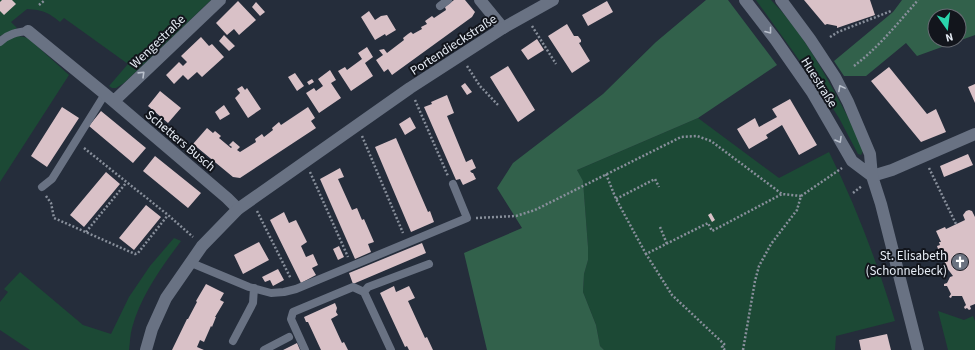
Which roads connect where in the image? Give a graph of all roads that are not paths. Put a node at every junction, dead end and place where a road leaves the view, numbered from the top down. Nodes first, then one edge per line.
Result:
1 (220, 0) edge
2 (448, 0) edge
3 (480, 0) edge
4 (553, 0) edge
5 (745, 0) edge
6 (781, 0) edge
7 (440, 6) dead end
8 (503, 28) junction
9 (28, 31) joint
10 (0, 42) edge
11 (110, 98) junction
12 (975, 134) edge
13 (872, 176) junction
14 (453, 184) road end
15 (42, 187) road end
16 (238, 209) junction
17 (189, 262) junction
18 (429, 264) dead end
19 (254, 288) junction
20 (364, 292) junction
21 (289, 337) dead end
22 (233, 341) dead end
23 (146, 350) edge
24 (264, 350) edge
25 (306, 350) edge
26 (391, 350) edge
27 (918, 350) edge

11 -> 1 street, Wengestraße
2 - 7 lane
3 - 8 street
4 - 8 street, Portendieckstraße
5 -> 13 street, Huestraße
13 -> 6 street, Huestraße
8 - 16 street, Portendieckstraße
9 - 10 lane
9 - 11 street, Schetters Busch
11 - 15 lane
11 - 16 street, Schetters Busch
12 - 13 street
13 - 27 street, Huestraße
14 - 19 lane
16 - 17 street, Portendieckstraße
17 - 19 lane
17 - 23 street, Portendieckstraße
18 - 20 lane
19 - 22 lane
20 - 25 lane
20 - 26 lane
21 - 24 lane

